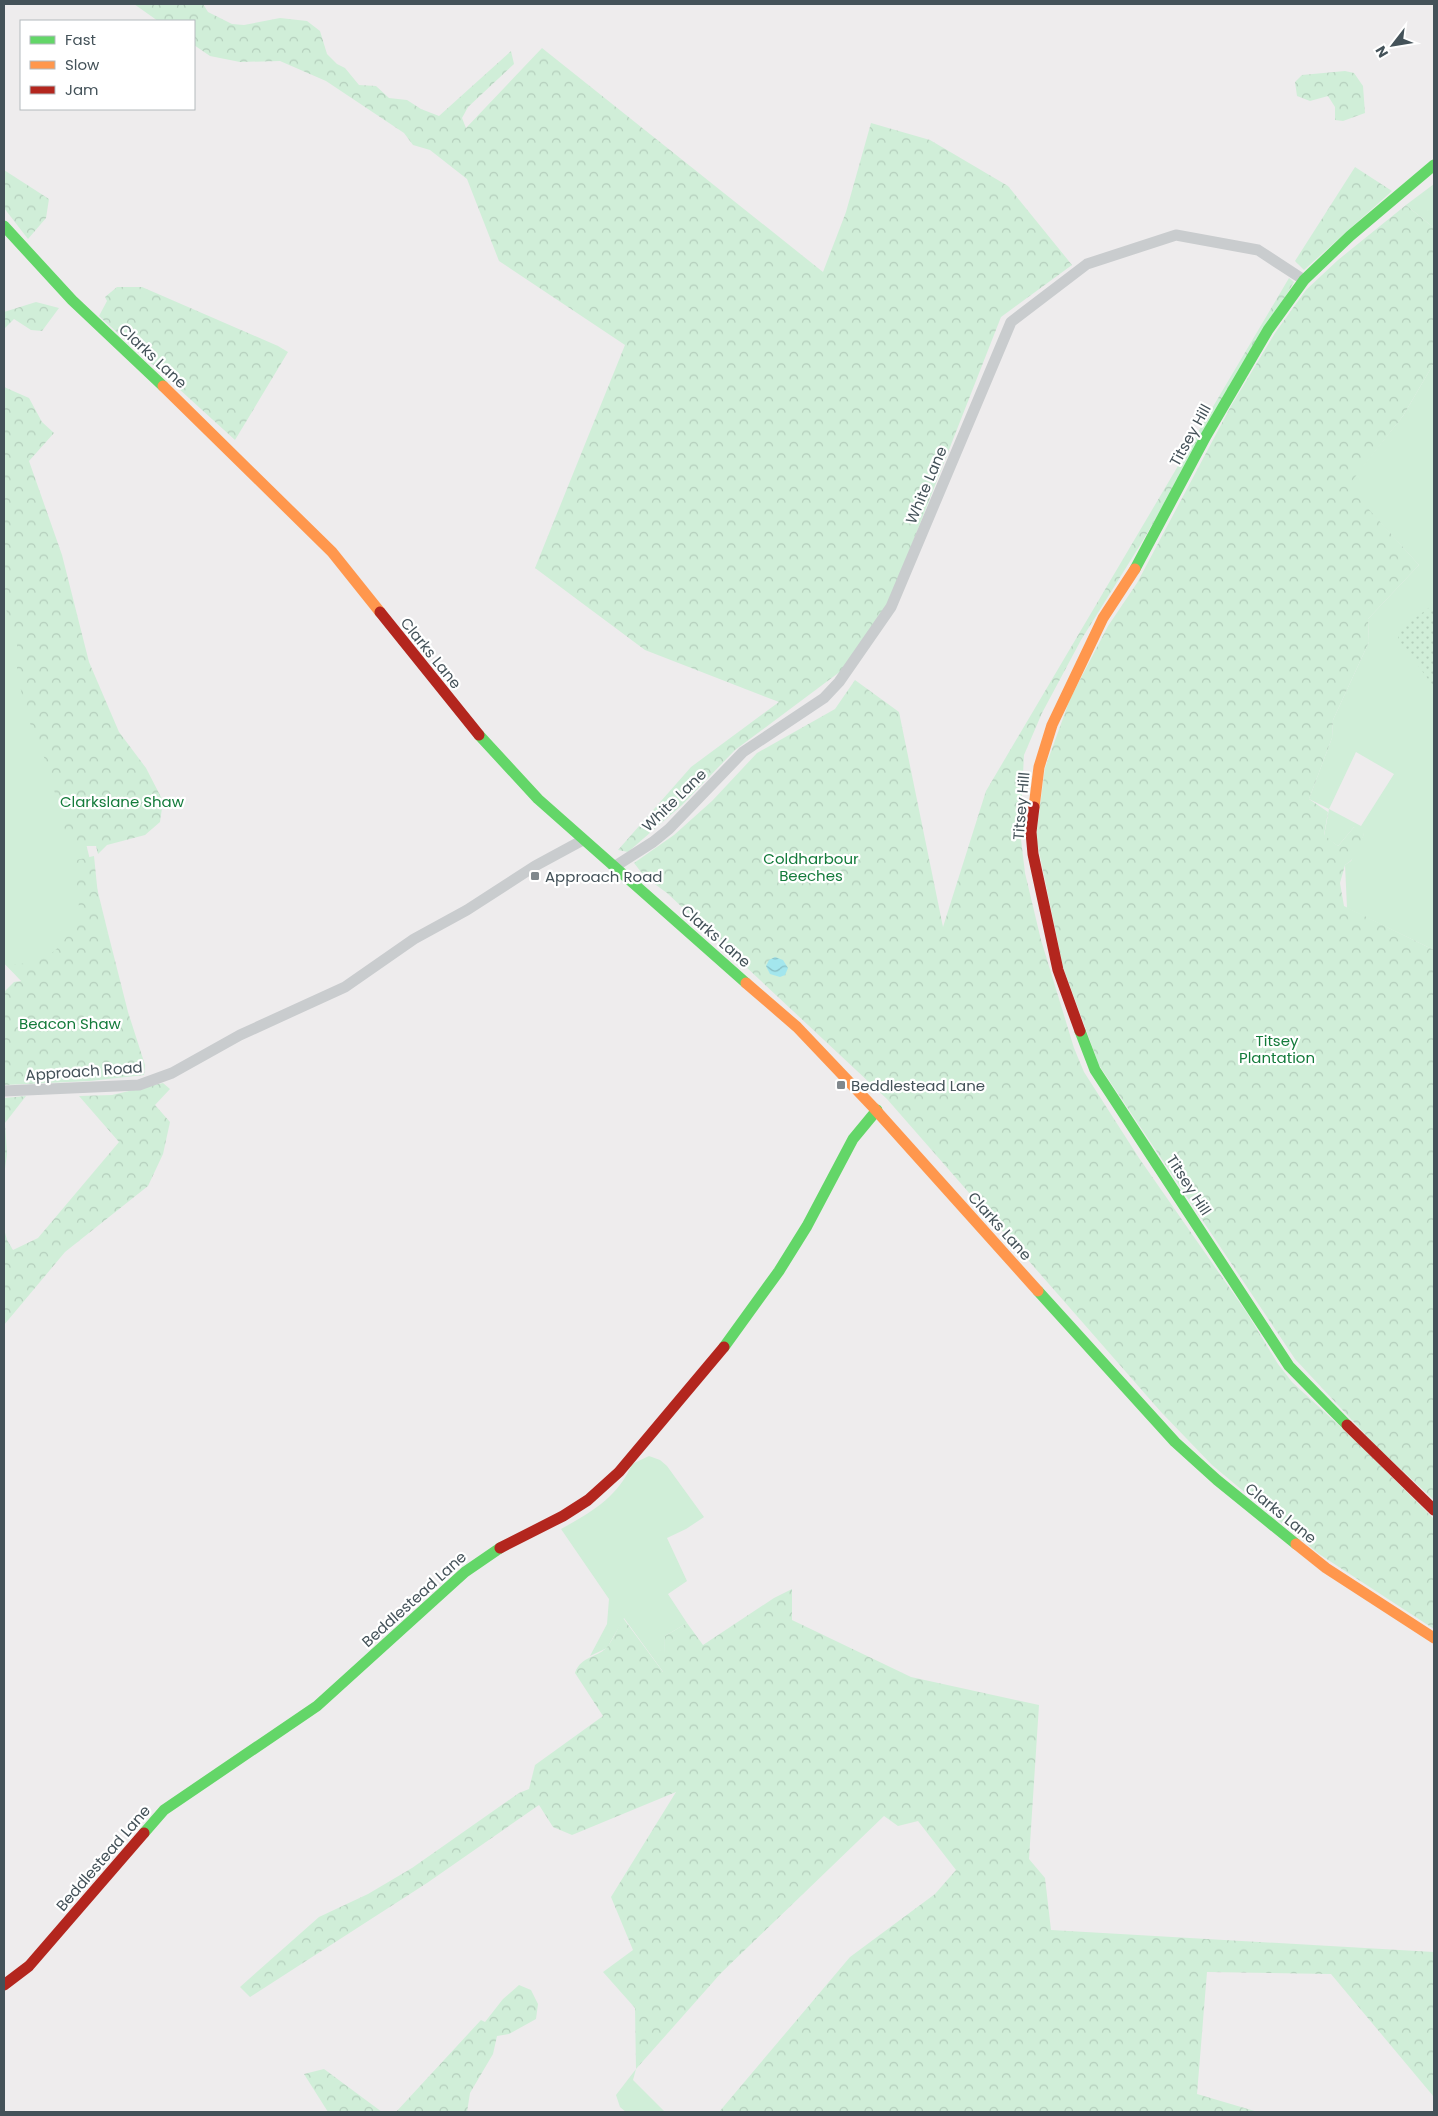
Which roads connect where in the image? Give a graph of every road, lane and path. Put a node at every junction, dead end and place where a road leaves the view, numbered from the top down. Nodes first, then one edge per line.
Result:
1 (1434, 165) edge
2 (4, 226) edge
3 (1304, 280) junction
4 (583, 840) junction
5 (614, 867) junction
6 (4, 1091) edge
7 (876, 1110) junction
8 (1434, 1510) edge
9 (1434, 1638) edge
10 (4, 1985) edge

1 - 3 main road, Titsey Hill
2 - 4 main road, Clarks Lane
3 - 5 street, White Lane
3 - 8 main road, Titsey Hill
4 - 5 main road, Clarks Lane
4 - 6 street, Approach Road
5 - 7 main road, Clarks Lane
7 - 9 main road, Clarks Lane
7 - 10 main road, Beddlestead Lane

